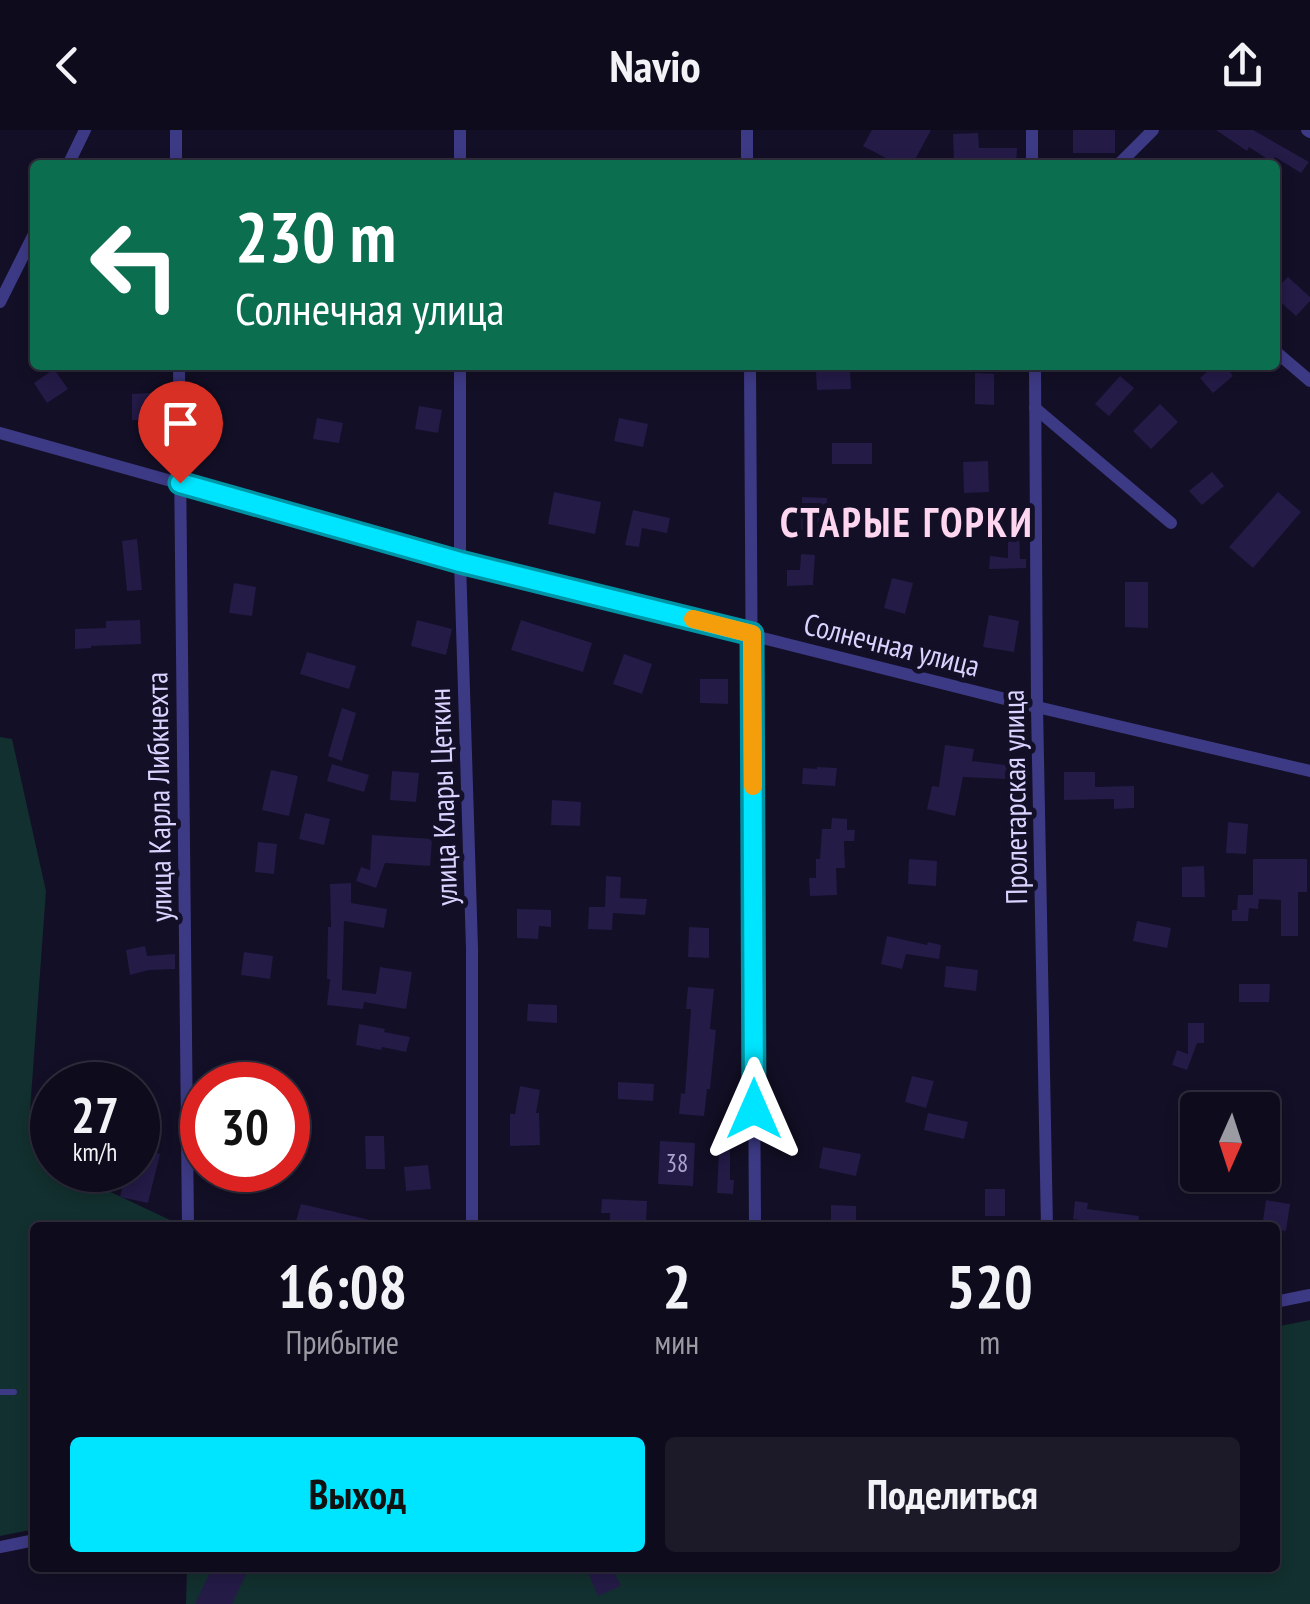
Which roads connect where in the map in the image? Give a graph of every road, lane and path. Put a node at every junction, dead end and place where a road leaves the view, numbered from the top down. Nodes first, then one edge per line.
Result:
1 (85, 130) edge
2 (176, 130) edge
3 (460, 130) edge
4 (747, 130) edge
5 (1032, 130) edge
6 (1152, 130) edge
7 (70, 160) edge
8 (176, 160) edge
9 (460, 160) edge
10 (747, 160) edge
11 (1032, 160) edge
12 (1123, 160) edge
13 (30, 242) edge
14 (0, 302) edge
15 (1280, 354) edge
16 (179, 370) edge
17 (460, 370) edge
18 (750, 370) edge
19 (1034, 370) edge
20 (1310, 381) edge
21 (1035, 408) junction
22 (0, 433) edge
23 (180, 483) junction
24 (1171, 523) dead end
25 (460, 562) junction
26 (752, 634) junction
27 (1037, 707) junction
28 (1310, 771) edge
29 (188, 1222) edge
30 (472, 1222) edge
31 (755, 1222) edge
32 (1047, 1222) edge
33 (1310, 1295) edge
34 (1280, 1301) edge
35 (0, 1392) edge
36 (14, 1392) dead end
37 (30, 1541) edge
38 (0, 1547) edge

1 - 7 street
2 - 8 street
3 - 9 street
4 - 10 street
5 - 11 street
6 - 12 street
13 - 14 street
15 - 20 street
16 - 23 street, улица Карла Либкнехта
17 - 25 street, улица Клары Цеткин
18 - 26 street
19 - 21 street, Пролетарская улица
21 - 24 street
21 - 27 street, Пролетарская улица
22 - 23 street, Солнечная улица
23 - 25 street, Солнечная улица
23 - 29 street, улица Карла Либкнехта
25 - 26 street, Солнечная улица
25 - 30 street, улица Клары Цеткин
26 - 27 street, Солнечная улица
26 - 31 street
27 - 28 street, Солнечная улица
27 - 32 street, Пролетарская улица
33 - 34 street
35 - 36 lane
37 - 38 street

